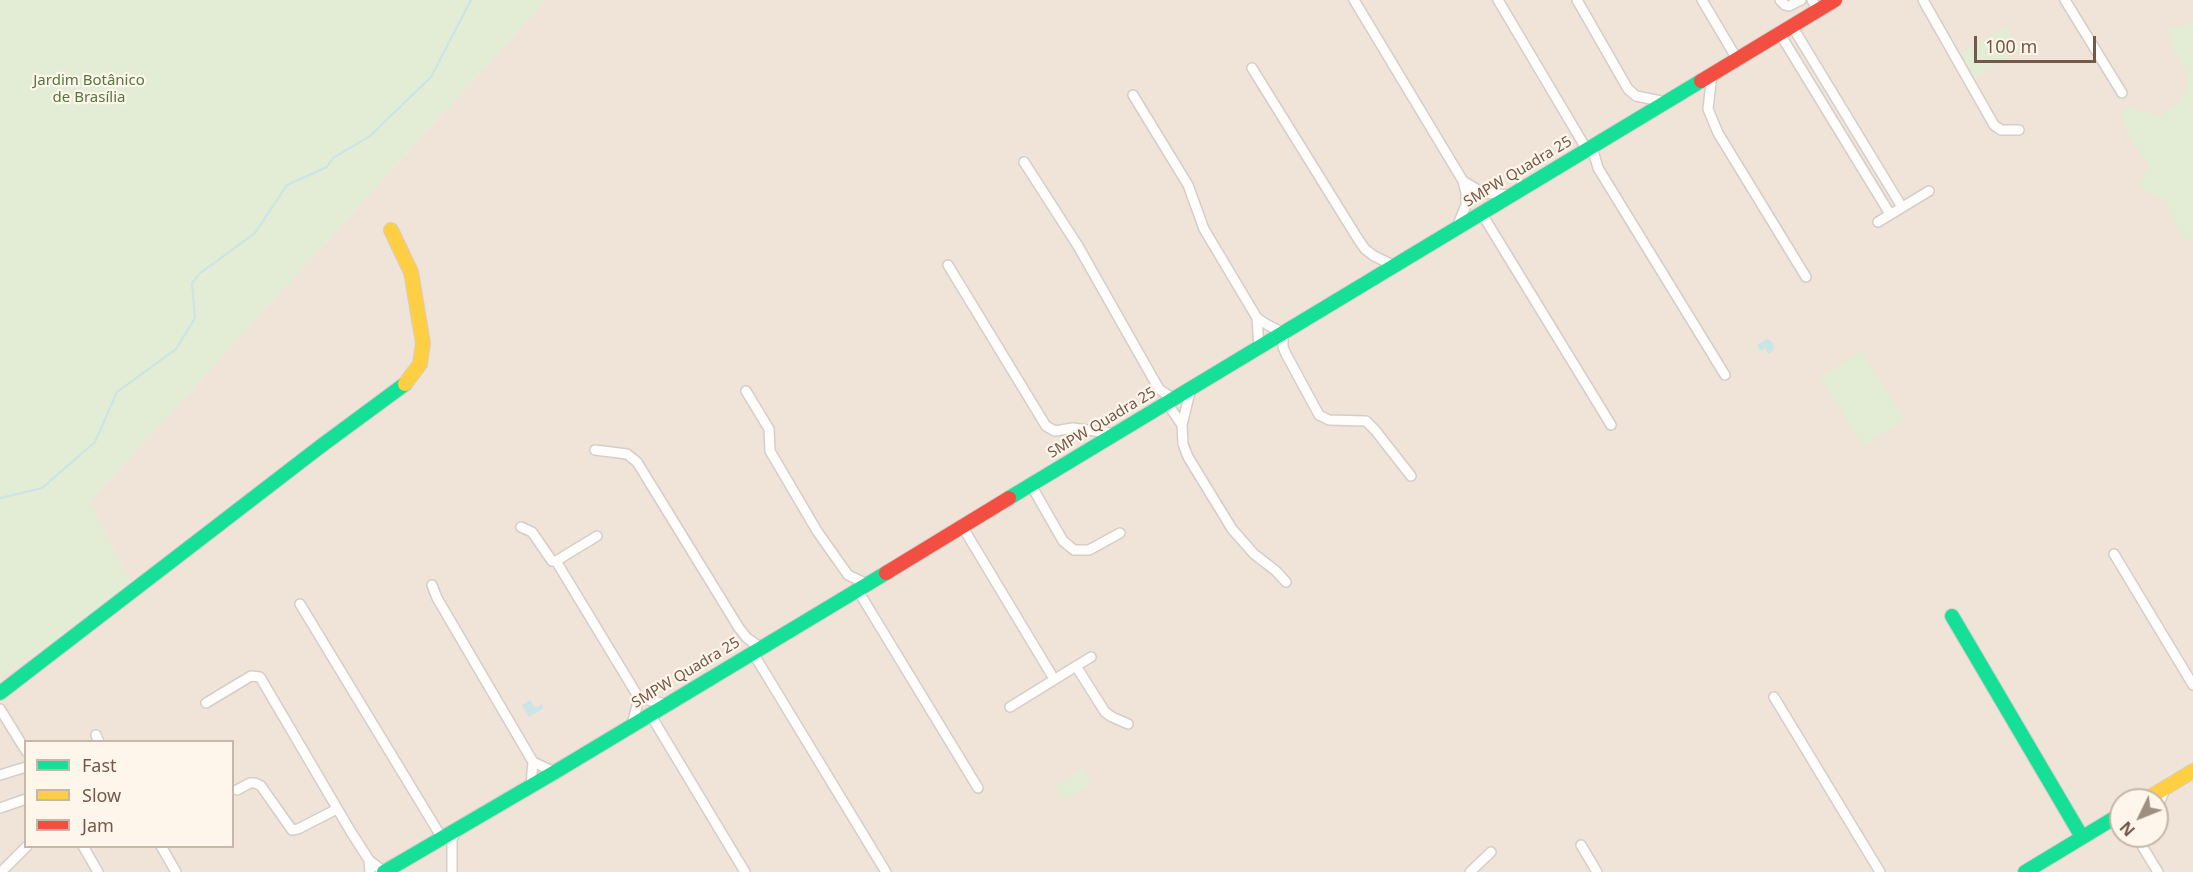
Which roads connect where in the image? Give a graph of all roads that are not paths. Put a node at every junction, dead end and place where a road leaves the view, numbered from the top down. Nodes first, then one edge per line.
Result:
1 (1354, 0) edge
2 (1498, 0) edge
3 (1577, 0) edge
4 (1702, 0) edge
5 (1780, 0) edge
6 (1801, 0) edge
7 (1835, 0) edge
8 (1923, 0) edge
9 (2065, 0) edge
10 (1815, 5) edge
11 (1786, 30) junction
12 (1737, 59) junction
13 (1813, 60) junction
14 (1252, 68) dead end
15 (1800, 68) junction
16 (1712, 74) junction
17 (2122, 93) dead end
18 (1133, 95) dead end
19 (1666, 102) junction
20 (2019, 130) dead end
21 (1858, 135) junction
22 (1846, 142) junction
23 (1586, 150) junction
24 (1024, 162) dead end
25 (1462, 181) junction
26 (1929, 191) dead end
27 (1514, 194) junction
28 (1902, 207) junction
29 (1482, 214) junction
30 (1890, 214) junction
31 (1878, 222) dead end
32 (1456, 229) junction
33 (392, 230) dead end
34 (948, 266) dead end
35 (1395, 266) junction
36 (1806, 277) dead end
37 (1257, 318) junction
38 (1284, 333) junction
39 (1259, 348) junction
40 (1725, 375) dead end
41 (1191, 388) junction
42 (746, 391) dead end
43 (1167, 402) junction
44 (1182, 425) junction
45 (1611, 425) dead end
46 (1116, 434) junction
47 (595, 450) dead end
48 (1411, 476) dead end
49 (1031, 485) junction
50 (962, 526) junction
51 (521, 527) dead end
52 (1120, 533) dead end
53 (597, 536) dead end
54 (2114, 554) dead end
55 (556, 561) junction
56 (848, 575) junction
57 (1286, 582) dead end
58 (432, 585) dead end
59 (858, 589) junction
60 (300, 604) dead end
61 (1952, 616) dead end
62 (757, 650) junction
63 (1091, 657) dead end
64 (1076, 666) junction
65 (1054, 679) junction
66 (2193, 685) edge
67 (0, 693) edge
68 (1774, 697) dead end
69 (639, 698) junction
70 (206, 703) dead end
71 (666, 704) junction
72 (1010, 707) dead end
73 (0, 709) edge
74 (650, 714) junction
75 (1128, 724) dead end
76 (632, 725) junction
77 (24, 748) edge
78 (533, 762) junction
79 (24, 768) edge
80 (2193, 771) edge
81 (555, 772) junction
82 (0, 775) edge
83 (531, 784) junction
84 (978, 788) dead end
85 (2165, 788) edge
86 (237, 790) dead end
87 (24, 800) edge
88 (0, 808) edge
89 (337, 809) junction
90 (2109, 821) edge
91 (457, 830) junction
92 (2082, 837) junction
93 (442, 838) junction
94 (1581, 845) dead end
95 (25, 848) edge
96 (84, 848) edge
97 (161, 848) edge
98 (2143, 848) edge
99 (1491, 852) dead end
100 (369, 860) junction
101 (2028, 871) edge
102 (1, 872) edge
103 (98, 872) edge
104 (176, 872) edge
105 (370, 872) edge
106 (384, 872) edge
107 (452, 872) edge
108 (745, 872) edge
109 (886, 872) edge
110 (1470, 872) edge
111 (1597, 872) edge
112 (1880, 872) edge
113 (2158, 872) edge

1 - 25 street
2 - 23 street
3 - 19 street
4 - 12 street
5 - 6 street
7 - 10 street, SMPW Quadra 25
8 - 20 street
9 - 17 street
10 - 11 street, SMPW Quadra 25
11 - 12 street, SMPW Quadra 25
11 - 13 street
11 - 15 street
12 - 16 street, SMPW Quadra 25
13 - 15 street
13 - 21 street
14 - 35 street
15 - 22 street
16 - 19 street, SMPW Quadra 25
16 - 36 street
18 - 37 street
19 - 23 street, SMPW Quadra 25
21 - 22 street
21 - 28 street
22 - 30 street
23 - 27 street, SMPW Quadra 25
23 - 40 street
24 - 43 street
25 - 27 street
25 - 32 street
26 - 28 street
27 - 29 street, SMPW Quadra 25
28 - 30 street
29 - 32 street, SMPW Quadra 25
29 - 45 street
30 - 31 street
32 - 35 street, SMPW Quadra 25
33 - 67 street
34 - 46 street
35 - 38 street, SMPW Quadra 25
37 - 38 street
37 - 39 street
38 - 39 street, SMPW Quadra 25
38 - 48 street
39 - 41 street, SMPW Quadra 25
41 - 43 street, SMPW Quadra 25
41 - 44 street
42 - 56 street
43 - 44 street
43 - 46 street, SMPW Quadra 25
44 - 57 street
46 - 49 street, SMPW Quadra 25
47 - 62 street
49 - 50 street, SMPW Quadra 25
49 - 52 street
50 - 59 street, SMPW Quadra 25
50 - 65 street
51 - 55 street
53 - 55 street
54 - 66 street
55 - 69 street
56 - 59 street
56 - 59 street
58 - 78 street
59 - 62 street, SMPW Quadra 25
59 - 84 street
60 - 93 street
61 - 92 street
62 - 71 street, SMPW Quadra 25
62 - 109 street
63 - 64 street
64 - 65 street
64 - 75 street
65 - 72 street
68 - 112 street
69 - 71 street
69 - 76 street
70 - 89 street
71 - 74 street, SMPW Quadra 25
73 - 77 street
74 - 76 street, SMPW Quadra 25
74 - 108 street
76 - 81 street, SMPW Quadra 25
78 - 81 street
78 - 83 street
79 - 82 street
80 - 85 street
81 - 83 street, SMPW Quadra 25
83 - 91 street, SMPW Quadra 25
86 - 89 street
87 - 88 street
89 - 100 street
90 - 92 street
91 - 93 street, SMPW Quadra 25
91 - 107 street
92 - 101 street
93 - 106 street, SMPW Quadra 25
94 - 111 street
95 - 102 street
96 - 103 street
97 - 104 street
98 - 113 street
99 - 110 street
100 - 105 street
100 - 106 street

